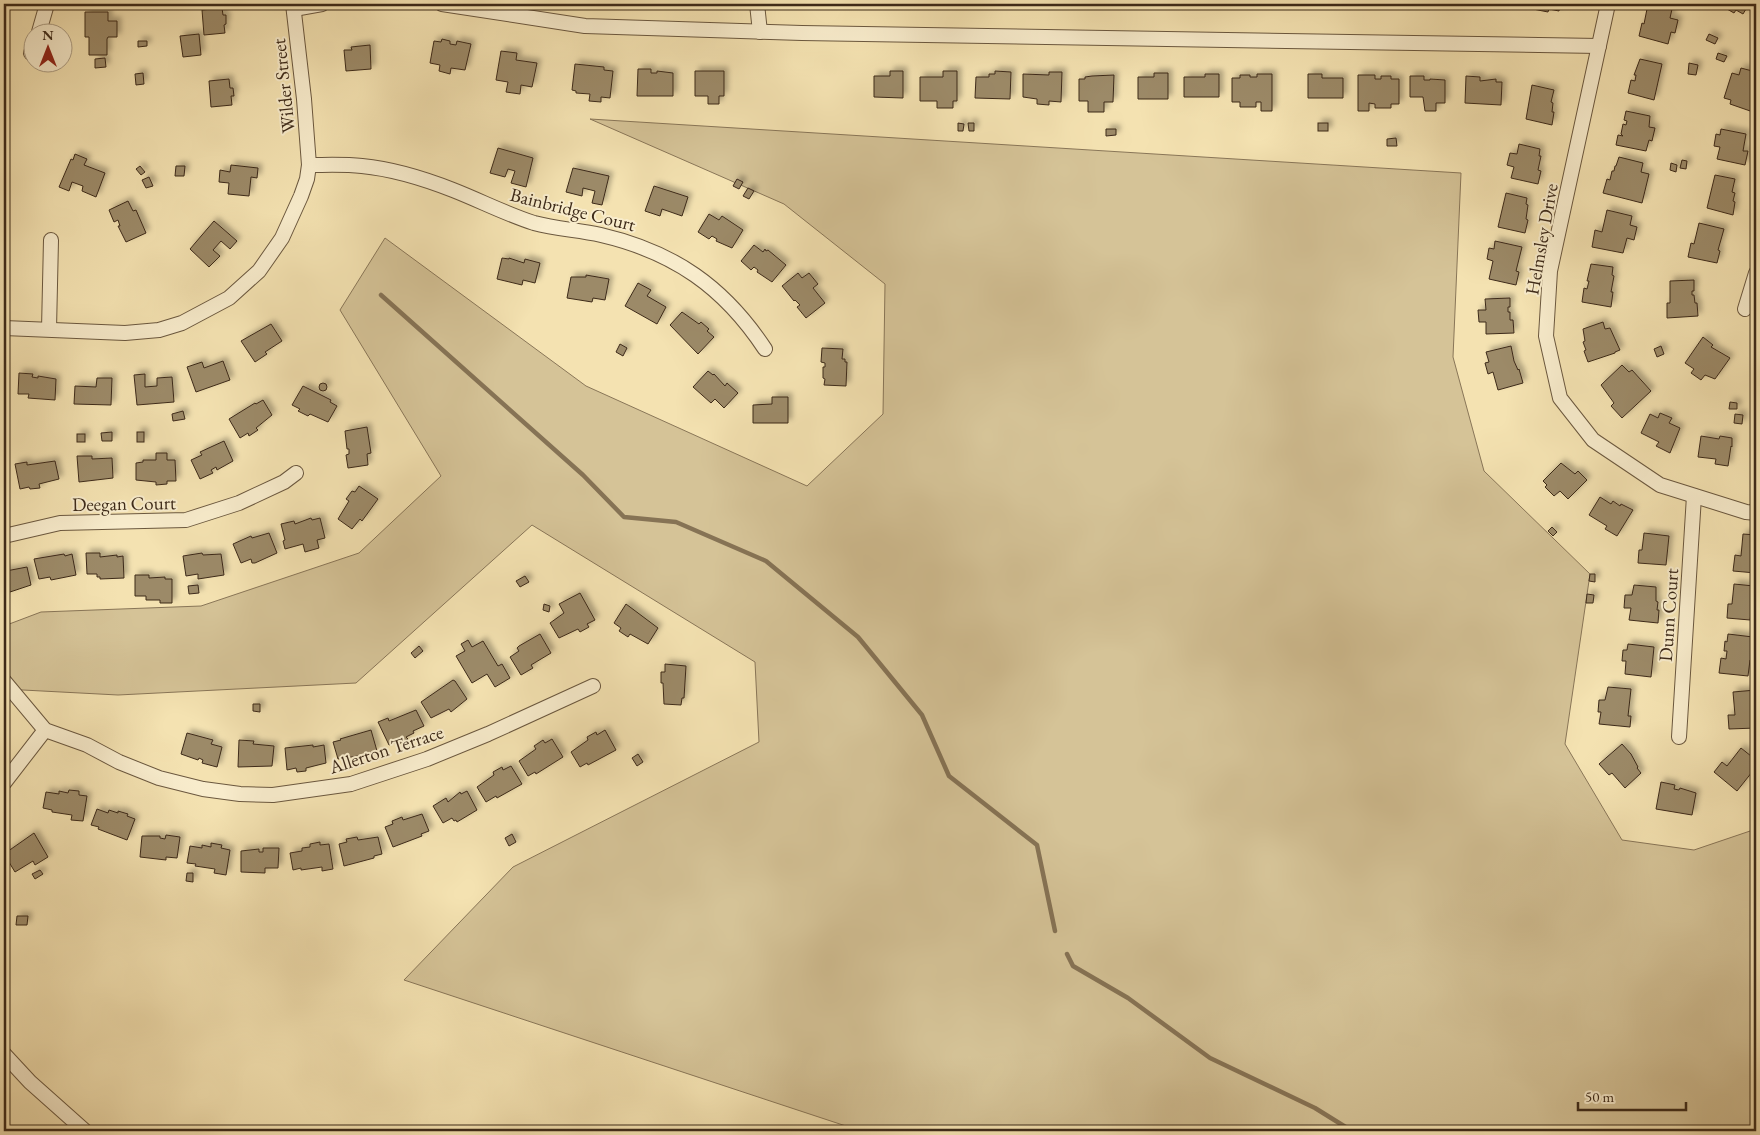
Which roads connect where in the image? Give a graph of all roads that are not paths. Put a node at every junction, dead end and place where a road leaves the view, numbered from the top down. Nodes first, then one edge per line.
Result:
1 (47, 4) edge
2 (322, 4) edge
3 (442, 4) edge
4 (757, 4) edge
5 (1608, 4) edge
6 (294, 6) edge
7 (42, 22) edge
8 (760, 32) junction
9 (1599, 46) junction
10 (309, 166) junction
11 (51, 240) dead end
12 (1756, 273) edge
13 (1746, 309) dead end
14 (4, 328) edge
15 (49, 329) junction
16 (765, 349) dead end
17 (296, 473) dead end
18 (1694, 496) junction
19 (1756, 513) edge
20 (4, 536) edge
21 (4, 680) edge
22 (593, 686) dead end
23 (45, 730) junction
24 (1679, 737) dead end
25 (4, 783) edge
26 (4, 1054) edge
27 (85, 1131) edge

1 - 7 street
2 - 6 street
3 - 8 street
4 - 8 street
5 - 9 street, Helmsley Drive
6 - 10 street, Wilder Street
8 - 9 street
9 - 18 street, Helmsley Drive
10 - 15 street, Wilder Street
10 - 16 street, Bainbridge Court
11 - 15 street
12 - 13 street
14 - 15 street, Wilder Street
17 - 20 street, Deegan Court
18 - 19 street, Helmsley Drive
18 - 24 street, Dunn Court
21 - 23 street, Allerton Terrace
22 - 23 street, Allerton Terrace
23 - 25 street
26 - 27 street

